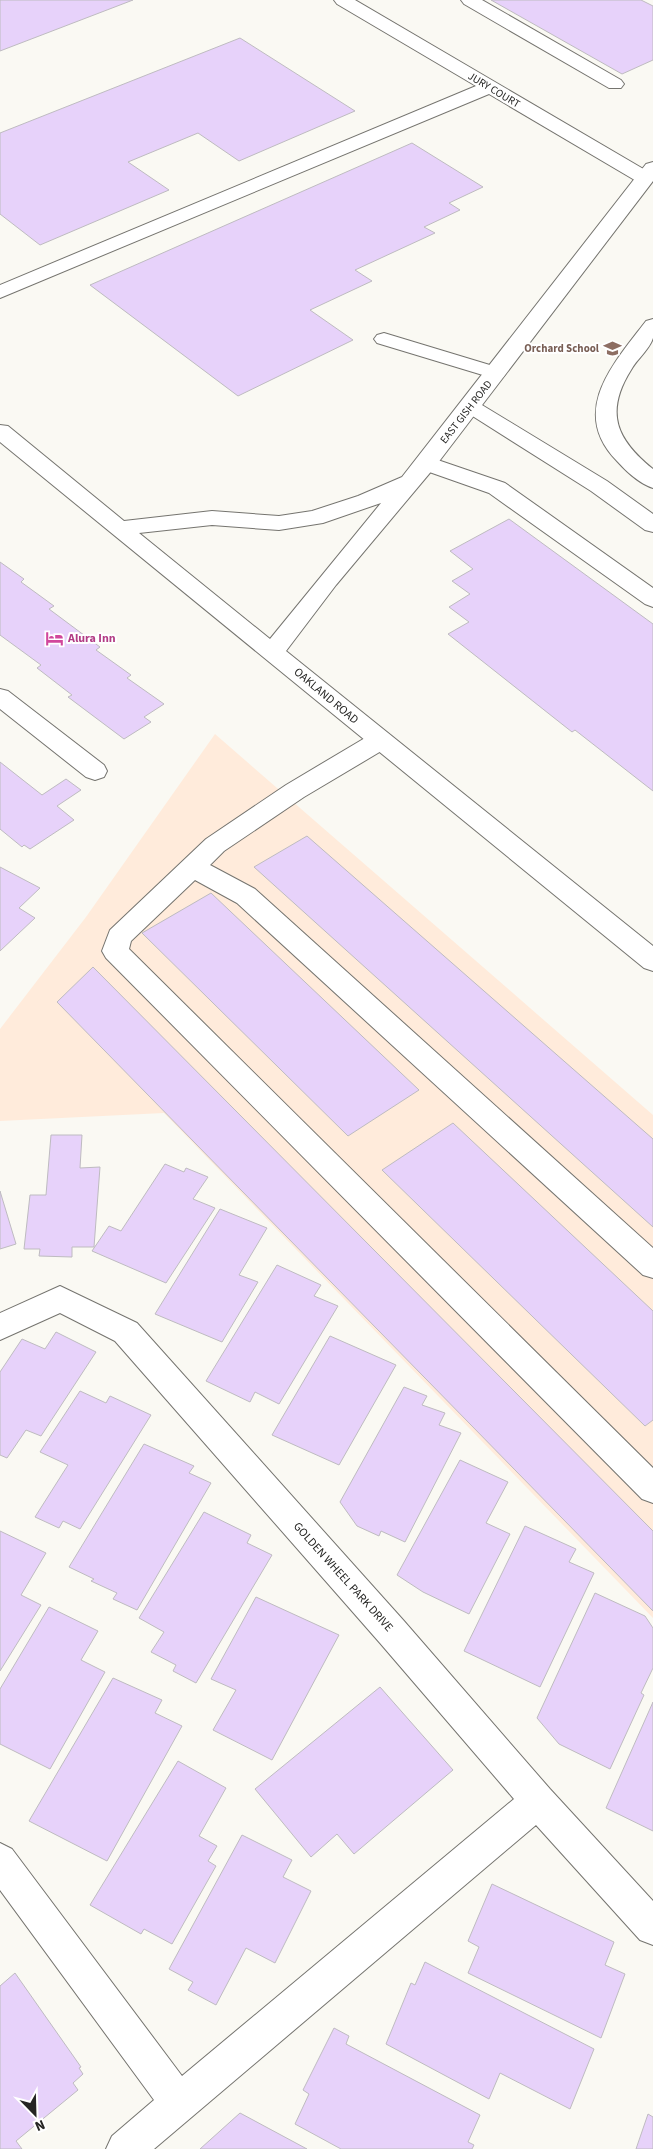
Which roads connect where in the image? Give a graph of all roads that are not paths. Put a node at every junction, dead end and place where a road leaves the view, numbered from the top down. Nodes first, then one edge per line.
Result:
1 (343, 0) edge
2 (470, 0) edge
3 (615, 84) dead end
4 (489, 87) junction
5 (649, 173) edge
6 (0, 292) edge
7 (653, 325) edge
8 (384, 339) dead end
9 (496, 373) junction
10 (470, 406) junction
11 (1, 434) edge
12 (426, 463) junction
13 (413, 480) junction
14 (653, 481) edge
15 (653, 524) edge
16 (120, 528) junction
17 (653, 599) edge
18 (273, 651) junction
19 (0, 697) edge
20 (379, 741) junction
21 (94, 771) dead end
22 (193, 867) junction
23 (653, 961) edge
24 (653, 1266) edge
25 (0, 1327) edge
26 (653, 1489) edge
27 (538, 1801) junction
28 (0, 1861) edge
29 (653, 1927) edge
30 (179, 2103) junction
31 (125, 2149) edge

1 - 4 main road, JURY COURT
2 - 3 main road
4 - 5 main road, JURY COURT
4 - 6 main road
5 - 9 main road, EAST GISH ROAD
7 - 14 main road
8 - 9 main road
9 - 10 main road, EAST GISH ROAD
10 - 12 main road, EAST GISH ROAD
10 - 15 main road
11 - 16 main road, OAKLAND ROAD
12 - 13 main road, EAST GISH ROAD
12 - 17 main road
13 - 16 main road
13 - 18 main road, EAST GISH ROAD
16 - 18 main road, OAKLAND ROAD
18 - 20 main road, OAKLAND ROAD
19 - 21 main road
20 - 22 main road
20 - 23 main road, OAKLAND ROAD
22 - 24 main road
22 - 26 main road
25 - 27 main road, GOLDEN WHEEL PARK DRIVE
27 - 29 main road, GOLDEN WHEEL PARK DRIVE
27 - 30 main road
28 - 30 main road
30 - 31 main road

